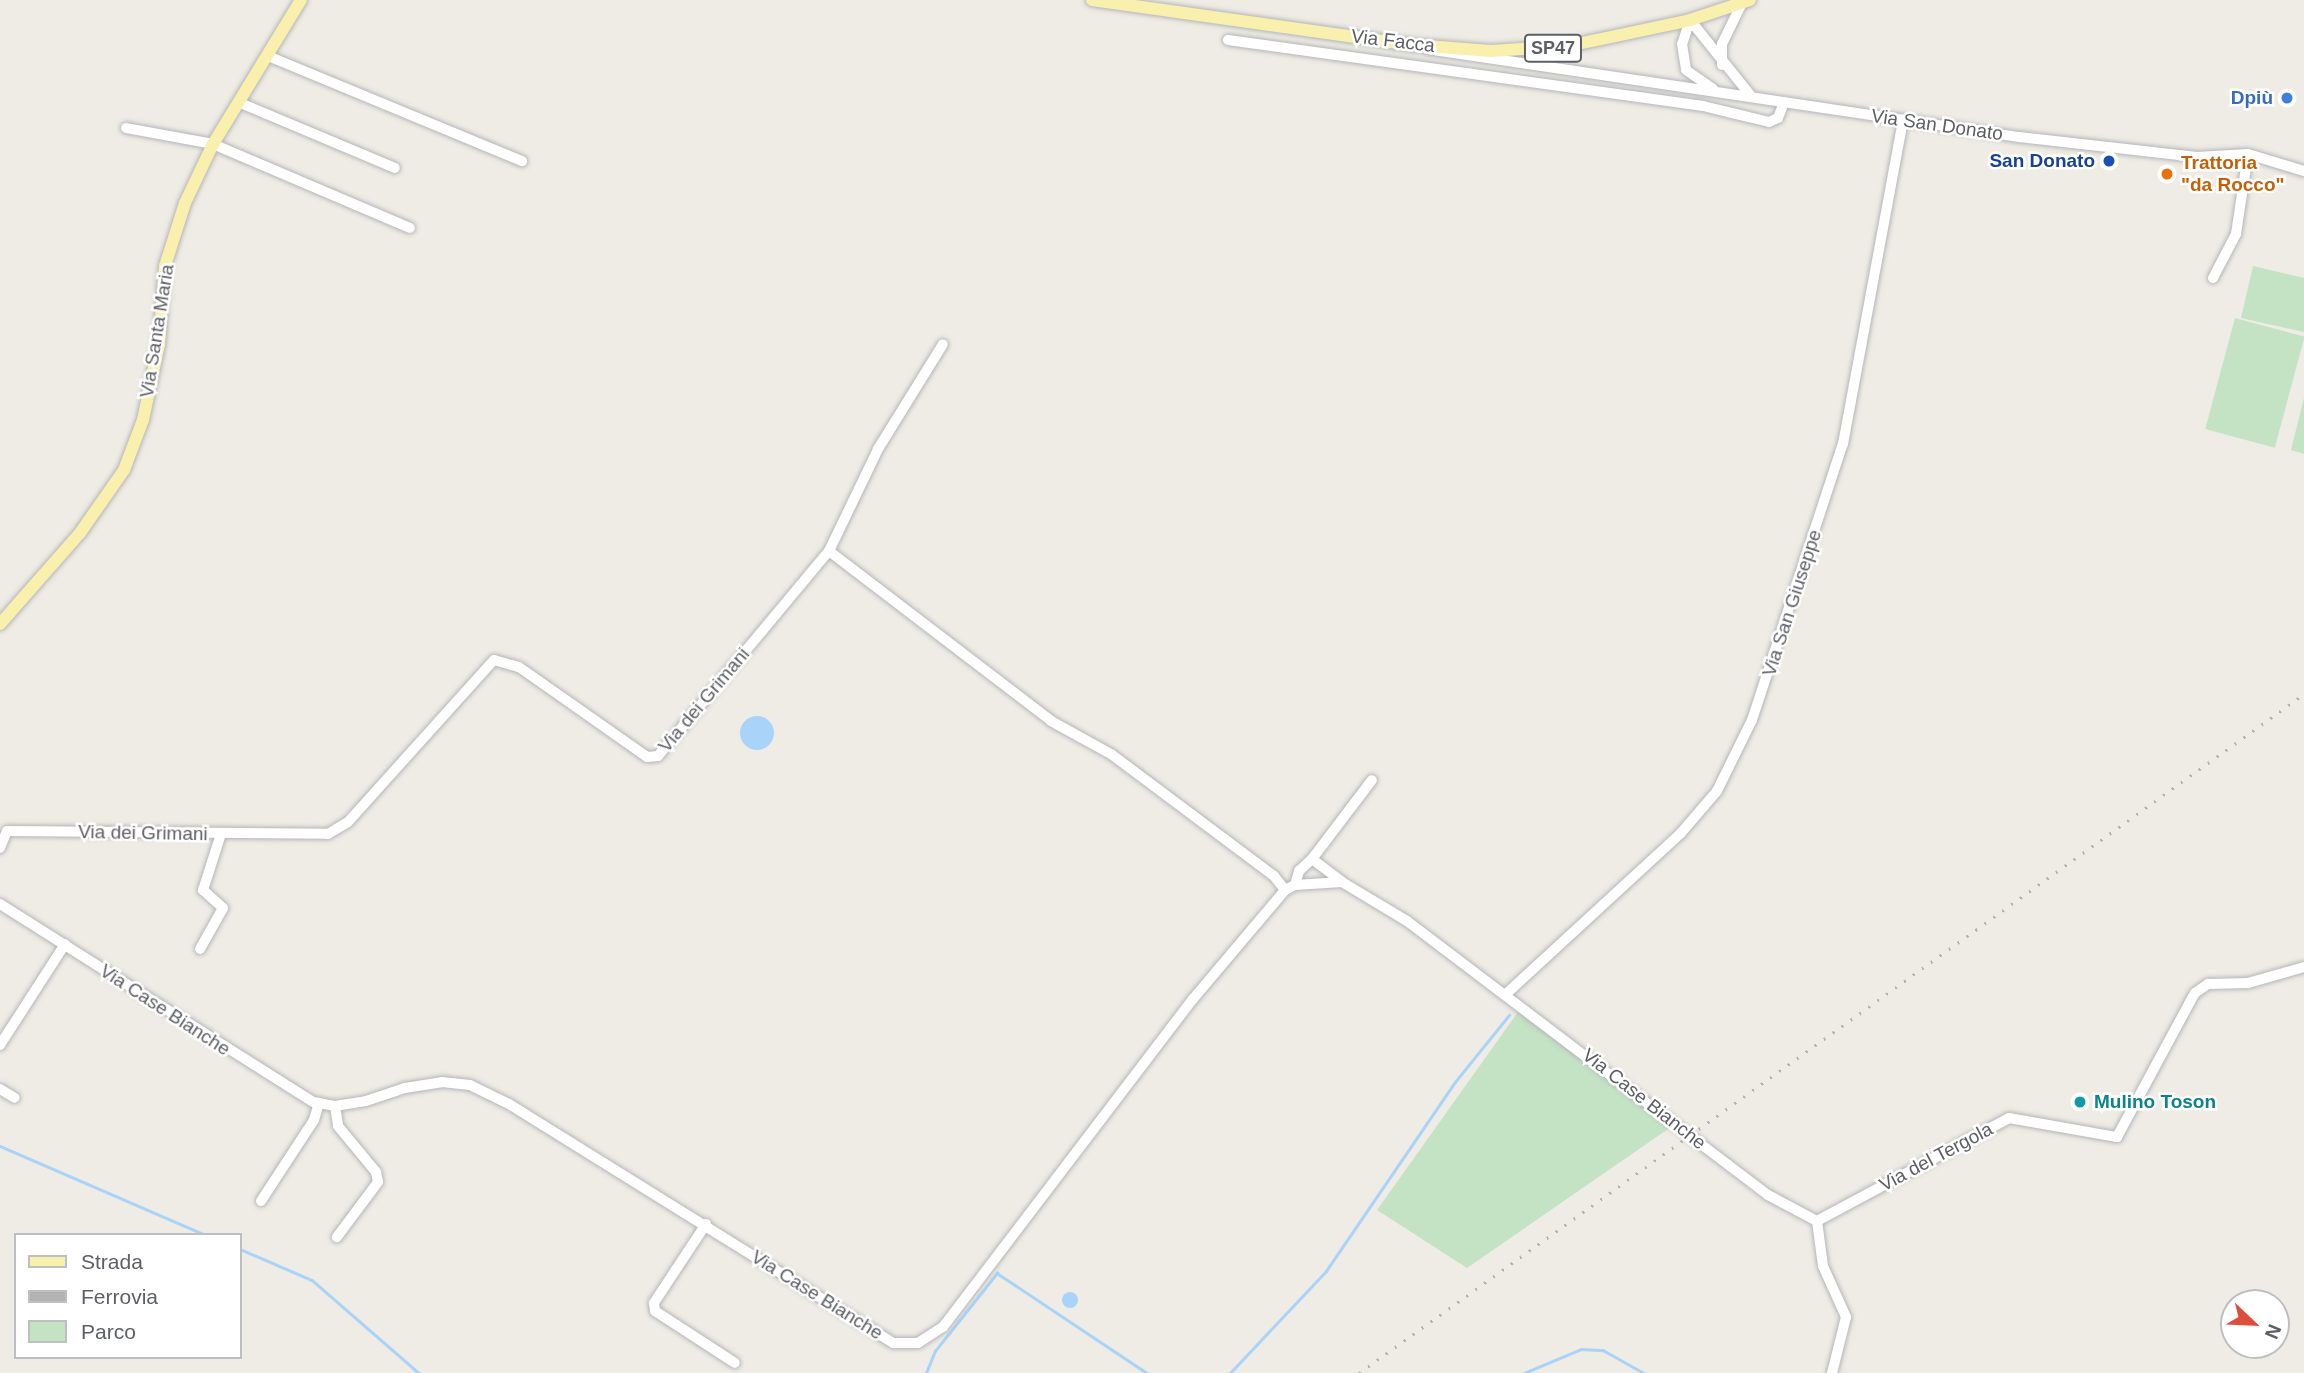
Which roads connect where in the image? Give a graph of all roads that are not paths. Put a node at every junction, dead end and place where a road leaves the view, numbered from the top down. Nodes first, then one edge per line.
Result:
1 (302, 0) edge
2 (1094, 0) edge
3 (1746, 2) edge
4 (1690, 20) junction
5 (1228, 40) dead end
6 (1414, 45) junction
7 (268, 56) junction
8 (1722, 65) junction
9 (1719, 92) junction
10 (1751, 96) junction
11 (238, 102) junction
12 (1784, 102) junction
13 (1903, 120) junction
14 (126, 128) dead end
15 (213, 144) junction
16 (2248, 154) junction
17 (522, 161) dead end
18 (395, 168) dead end
19 (2304, 171) edge
20 (410, 228) dead end
21 (2213, 278) dead end
22 (943, 344) dead end
23 (829, 551) junction
24 (0, 624) edge
25 (1372, 780) dead end
26 (221, 834) junction
27 (0, 848) edge
28 (1312, 859) junction
29 (1342, 882) junction
30 (1290, 887) junction
31 (0, 904) edge
32 (65, 944) junction
33 (200, 949) dead end
34 (2304, 967) edge
35 (1506, 994) junction
36 (0, 1045) edge
37 (0, 1089) edge
38 (15, 1098) dead end
39 (319, 1103) junction
40 (335, 1106) junction
41 (261, 1201) dead end
42 (1817, 1221) junction
43 (706, 1224) junction
44 (337, 1237) dead end
45 (735, 1363) dead end
46 (1832, 1373) edge

1 - 7 main road, Via Santa Maria
2 - 6 main road, Via Facca / SP47
3 - 4 main road, SP47
3 - 8 street
4 - 6 main road, Via Facca / SP47
4 - 8 street
4 - 9 street, Via San Donato
5 - 12 street
6 - 9 street, Via San Donato
7 - 11 main road, Via Santa Maria
7 - 17 street
8 - 10 street
9 - 10 street, Via San Donato
10 - 12 street, Via San Donato
11 - 15 main road, Via Santa Maria
11 - 18 street
12 - 13 street, Via San Donato
13 - 16 street, Via San Donato
13 - 35 street, Via San Giuseppe
14 - 15 street
15 - 20 street
15 - 24 main road, Via Santa Maria
16 - 19 street, Via San Donato
16 - 21 street
22 - 23 street
23 - 26 street, Via dei Grimani
23 - 30 street
25 - 28 street, Via Case Bianche
26 - 27 street, Via dei Grimani
26 - 33 street
28 - 29 street, Via Case Bianche
28 - 30 street, Via Case Bianche
29 - 30 street
29 - 35 street, Via Case Bianche
30 - 43 street, Via Case Bianche
31 - 32 street, Via Case Bianche
32 - 36 street
32 - 39 street, Via Case Bianche
34 - 42 street, Via del Tergola
35 - 42 street, Via Case Bianche
37 - 38 street
39 - 40 street, Via Case Bianche
39 - 41 street
40 - 43 street, Via Case Bianche
40 - 44 street
42 - 46 street
43 - 45 street

